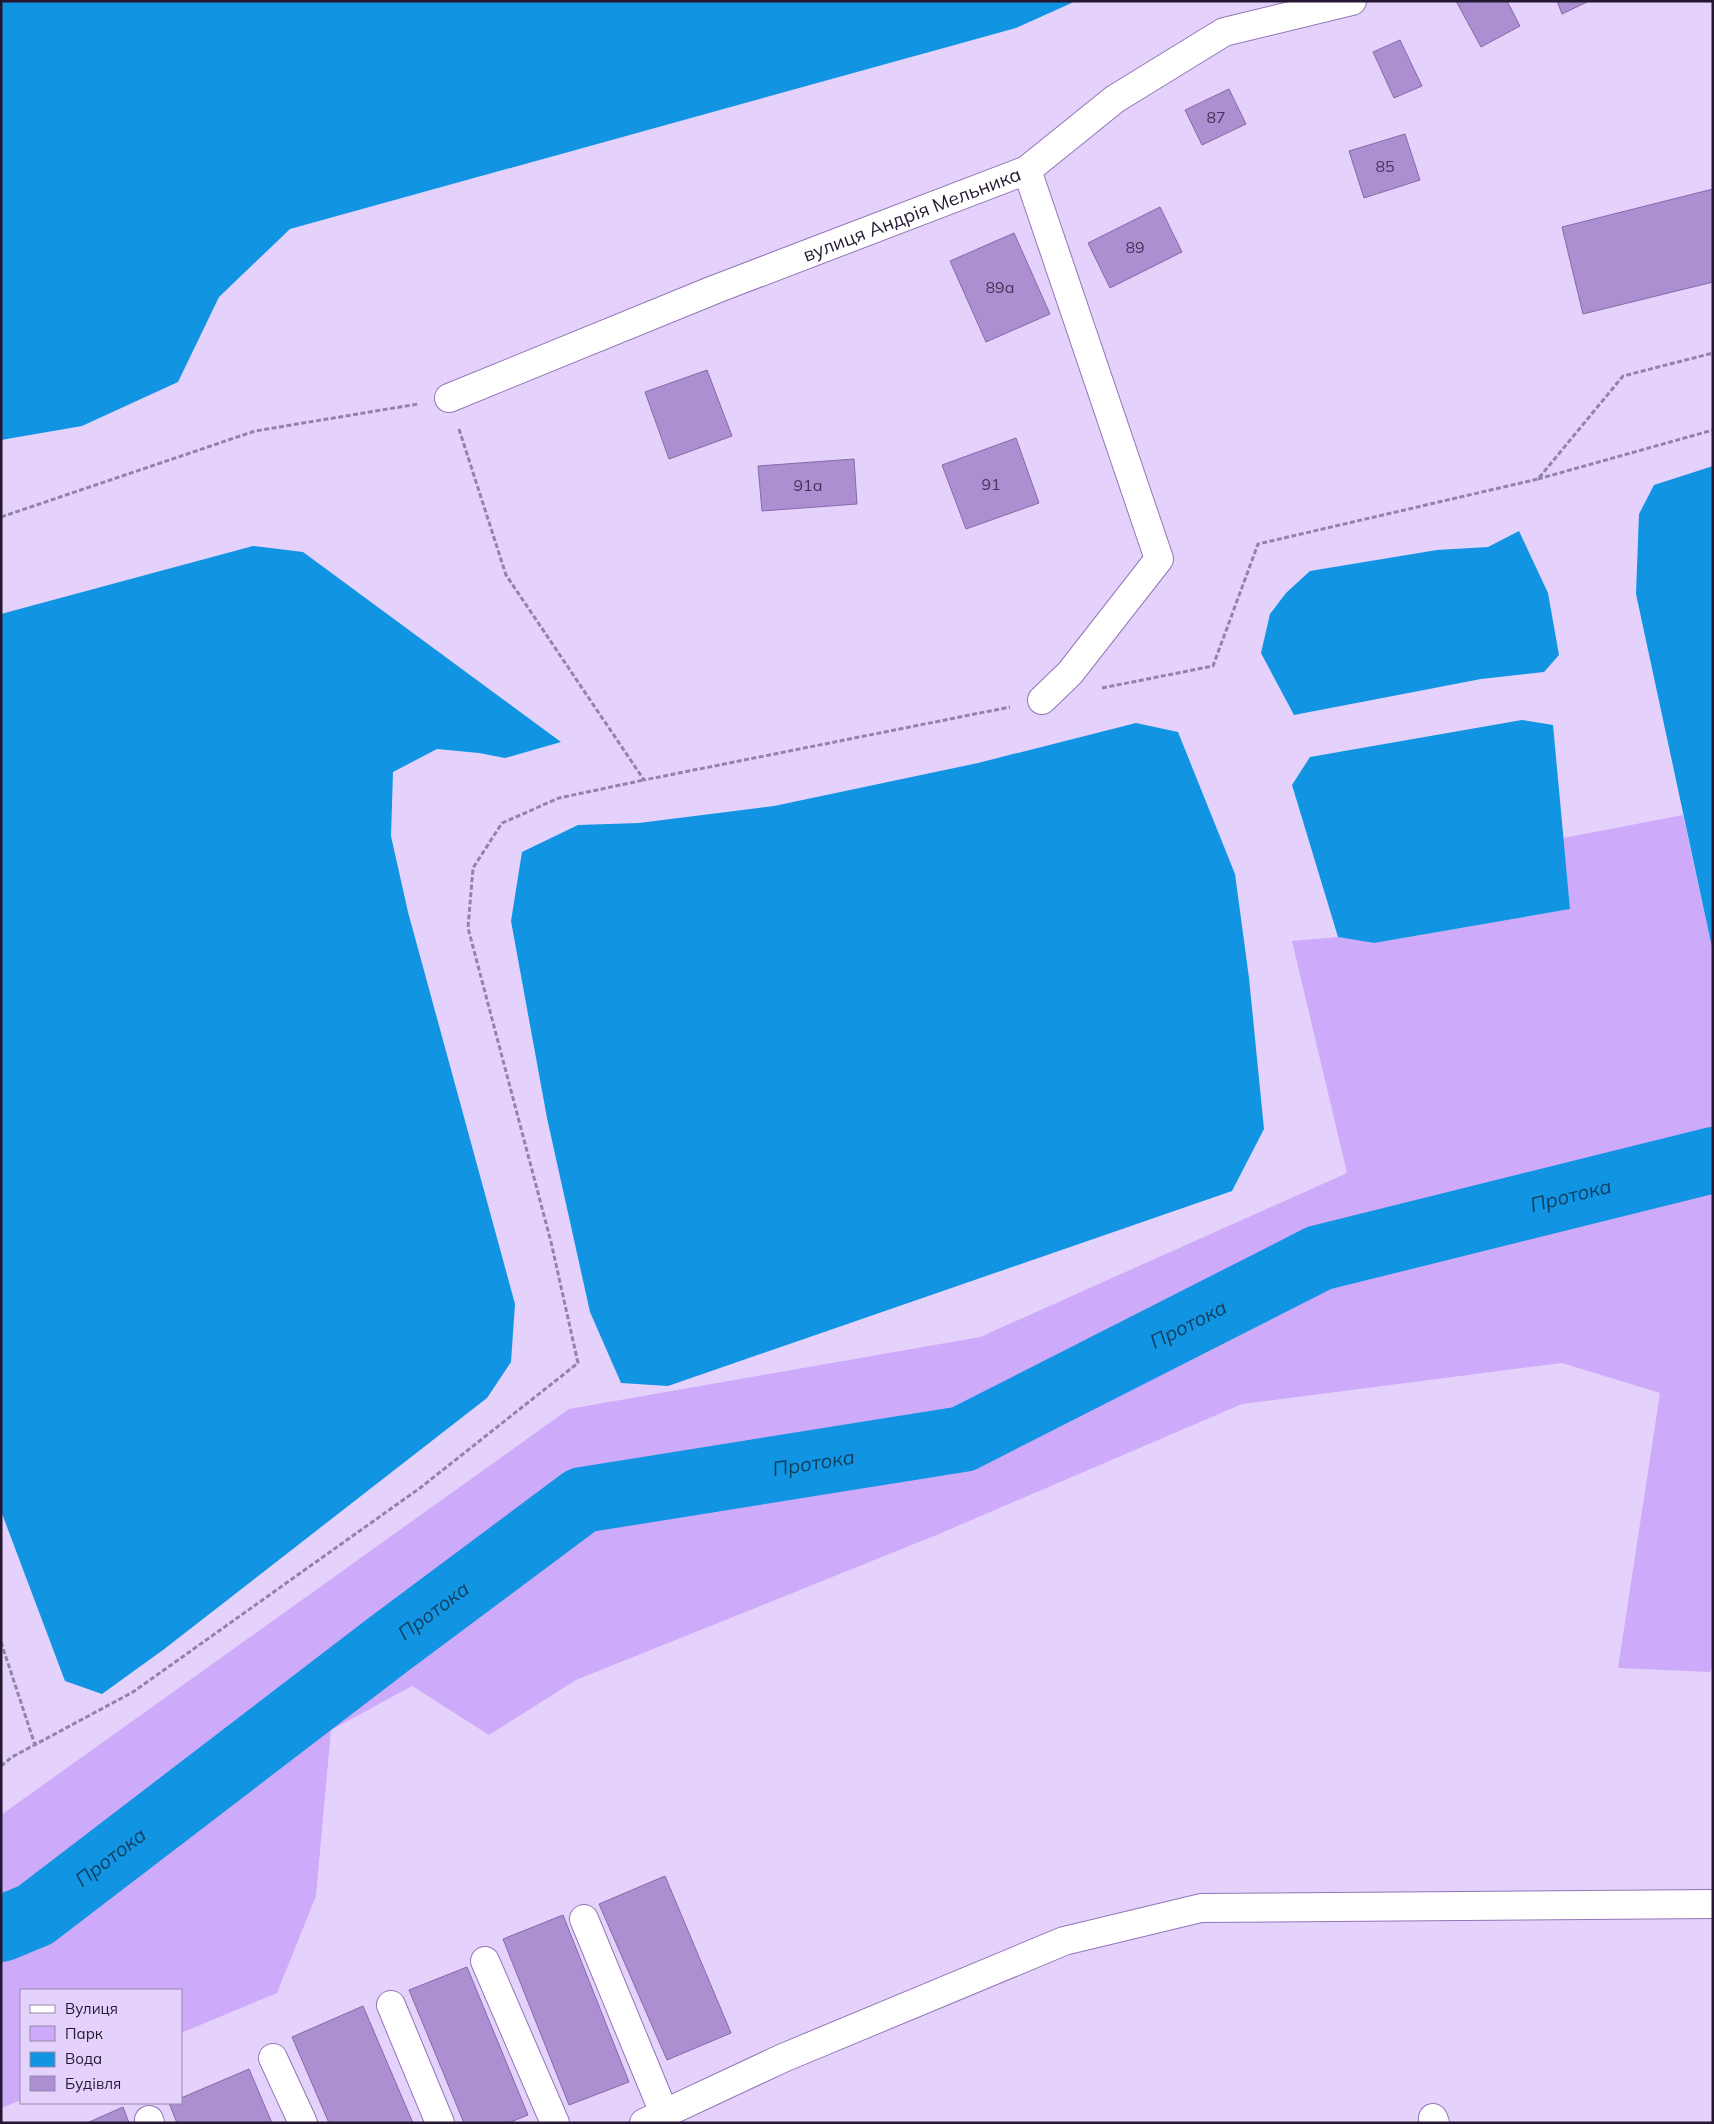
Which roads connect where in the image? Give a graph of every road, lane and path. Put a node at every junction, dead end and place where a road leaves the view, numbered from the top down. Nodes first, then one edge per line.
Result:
1 (1352, 1) edge
2 (1027, 170) junction
3 (1713, 352) edge
4 (449, 398) junction
5 (1713, 430) edge
6 (1538, 479) junction
7 (1, 517) edge
8 (1099, 689) dead end
9 (1042, 700) joint
10 (644, 780) junction
11 (1, 1642) edge
12 (35, 1745) junction
13 (1, 1766) edge
14 (1713, 1904) edge
15 (584, 1919) dead end
16 (485, 1961) dead end
17 (391, 2005) dead end
18 (273, 2058) dead end
19 (654, 2118) edge
20 (303, 2123) edge
21 (440, 2123) edge
22 (555, 2123) edge

1 - 2 street, вулиця Андрія Мельника
2 - 4 street, вулиця Андрія Мельника
2 - 9 street
3 - 6 path
4 - 7 path
4 - 10 path
5 - 6 path
6 - 8 path
9 - 10 path
10 - 12 path
11 - 12 path
12 - 13 path
14 - 19 street
15 - 19 street
16 - 22 street
17 - 21 street
18 - 20 street

